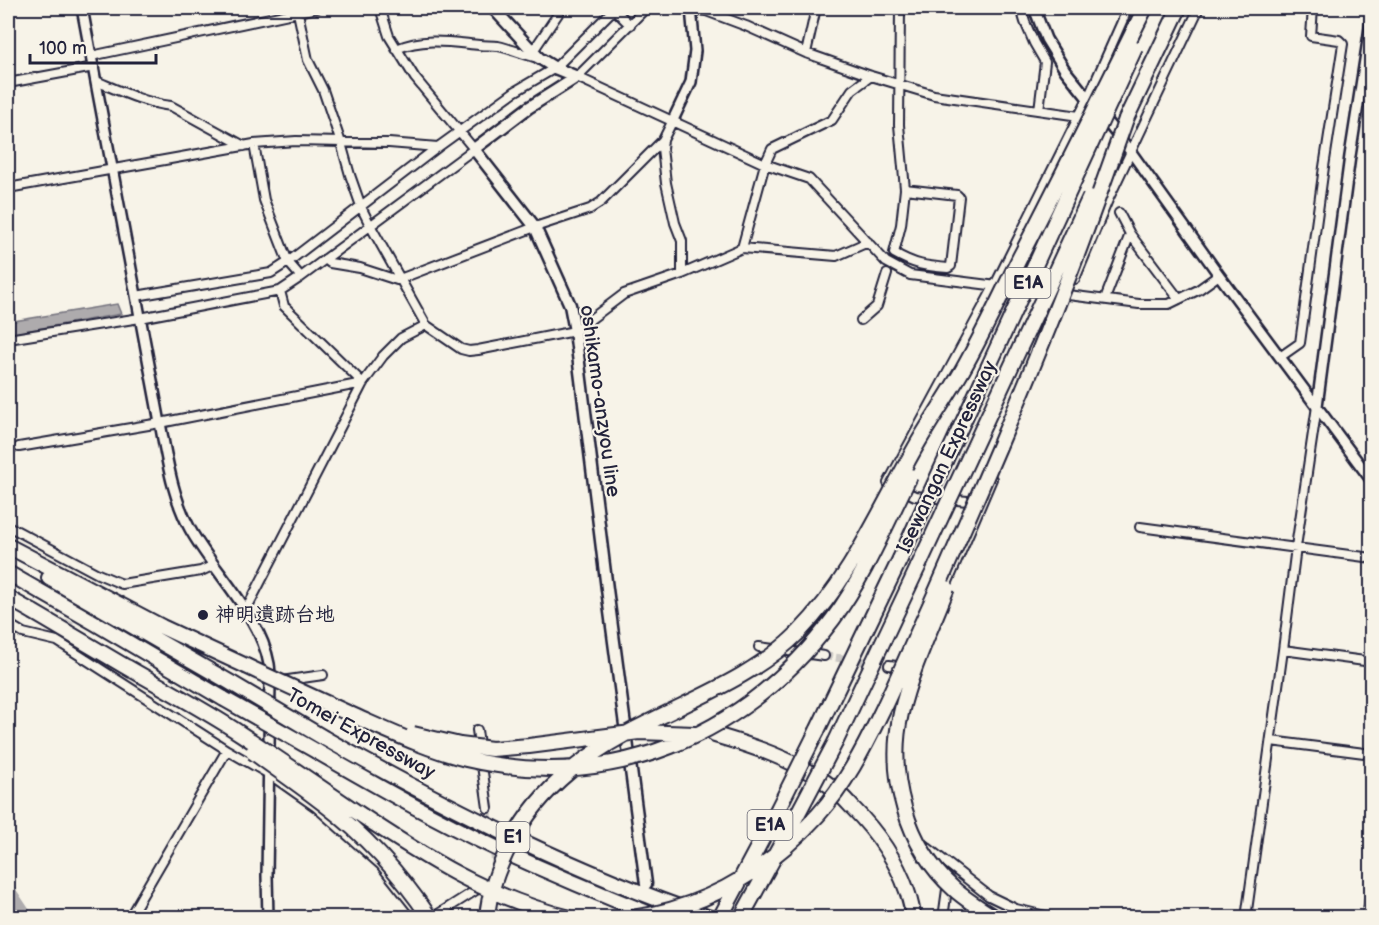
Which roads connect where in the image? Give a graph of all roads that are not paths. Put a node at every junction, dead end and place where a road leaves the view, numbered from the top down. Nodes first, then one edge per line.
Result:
1 (82, 8) edge
2 (317, 8) edge
3 (380, 8) edge
4 (493, 8) edge
5 (562, 8) edge
6 (613, 8) edge
7 (646, 8) edge
8 (691, 8) edge
9 (816, 8) edge
10 (900, 8) edge
11 (1021, 8) edge
12 (1034, 8) edge
13 (1128, 8) edge
14 (1146, 8) edge
15 (1154, 8) edge
16 (1179, 8) edge
17 (1199, 8) edge
18 (1313, 8) edge
19 (297, 9) edge
20 (1371, 15) edge
21 (630, 25) junction
22 (1370, 44) edge
23 (396, 49) junction
24 (806, 53) junction
25 (536, 55) junction
26 (91, 56) junction
27 (93, 67) junction
28 (556, 69) junction
29 (574, 76) junction
30 (871, 76) junction
31 (96, 81) junction
32 (8, 82) edge
33 (899, 85) junction
34 (1088, 98) junction
35 (1039, 110) junction
36 (1079, 116) junction
37 (1126, 119) junction
38 (672, 122) junction
39 (460, 134) junction
40 (663, 140) junction
41 (341, 143) junction
42 (254, 144) junction
43 (244, 146) junction
44 (438, 147) junction
45 (472, 148) junction
46 (1131, 152) junction
47 (765, 164) junction
48 (113, 169) junction
49 (8, 188) edge
50 (905, 189) junction
51 (362, 207) junction
52 (1119, 213) dead end
53 (370, 223) junction
54 (535, 226) junction
55 (1130, 234) junction
56 (868, 242) junction
57 (742, 248) junction
58 (325, 259) junction
59 (288, 262) junction
60 (682, 274) junction
61 (887, 274) tunnel mouth
62 (1219, 275) junction
63 (301, 277) junction
64 (401, 278) junction
65 (995, 285) junction
66 (280, 291) junction
67 (1068, 295) junction
68 (137, 298) junction
69 (1179, 299) junction
70 (1105, 300) junction
71 (140, 316) junction
72 (861, 320) dead end
73 (426, 325) junction
74 (575, 331) junction
75 (8, 339) edge
76 (1280, 357) junction
77 (963, 370) junction
78 (363, 383) junction
79 (1317, 406) junction
80 (160, 423) junction
81 (19, 447) dead end
82 (1371, 481) edge
83 (985, 482) junction
84 (983, 502) junction
85 (8, 526) edge
86 (1140, 527) dead end
87 (8, 546) edge
88 (1296, 547) junction
89 (8, 554) edge
90 (1371, 558) edge
91 (214, 565) junction
92 (8, 573) edge
93 (98, 574) junction
94 (92, 586) tunnel mouth
95 (8, 598) edge
96 (246, 610) junction
97 (8, 624) edge
98 (759, 647) dead end
99 (1284, 650) junction
100 (824, 656) tunnel mouth
101 (1371, 662) edge
102 (889, 665) tunnel mouth
103 (127, 667) junction
104 (912, 667) junction
105 (323, 675) dead end
106 (270, 682) junction
107 (343, 711) junction
108 (477, 730) dead end
109 (1270, 741) junction
110 (227, 750) junction
111 (1371, 754) edge
112 (269, 774) junction
113 (488, 808) tunnel mouth
114 (950, 866) junction
115 (494, 875) dead end
116 (646, 884) dead end
117 (1371, 884) edge
118 (129, 918) edge
119 (268, 918) edge
120 (423, 918) edge
121 (431, 918) edge
122 (487, 918) edge
123 (570, 918) edge
124 (632, 918) edge
125 (660, 918) edge
126 (710, 918) edge
127 (720, 918) edge
128 (741, 918) edge
129 (914, 918) edge
130 (943, 918) edge
131 (995, 918) edge
132 (1054, 918) edge
133 (1246, 918) edge
134 (1367, 918) edge

1 - 26 street
2 - 19 street
3 - 23 street
4 - 25 main road
5 - 25 street
6 - 21 street
6 - 28 street
7 - 21 street
8 - 24 street
8 - 38 street
9 - 24 street
10 - 33 street
11 - 35 street
12 - 34 street
13 - 34 street
14 - 77 highway, bridge
15 - 127 highway, Isewangan Expressway / E1A, bridge
16 - 37 highway, Isewangan Expressway / E1A
17 - 46 street
18 - 76 street
19 - 26 street
19 - 41 street
20 - 22 street
21 - 29 street
22 - 79 street
23 - 25 street
23 - 39 street
24 - 30 street
25 - 28 main road
26 - 27 street
27 - 31 street
27 - 32 street
28 - 29 main road
28 - 39 street
29 - 38 street
29 - 45 main road
30 - 33 street
30 - 47 street
31 - 43 street
31 - 48 street
33 - 35 street
33 - 50 street
34 - 36 street
34 - 46 street
35 - 36 street
36 - 65 street
37 - 83 highway, bridge
37 - 128 highway, Isewangan Expressway / E1A, bridge
38 - 40 street
38 - 47 street
39 - 44 street
39 - 45 street
40 - 54 street
40 - 60 street
41 - 42 street
41 - 44 street
41 - 51 street
42 - 43 street
42 - 59 street
43 - 48 street
44 - 51 street
45 - 53 street
45 - 54 main road, oshikamo-anzyou line
46 - 62 street
46 - 67 street
47 - 56 street
47 - 57 street
48 - 49 street
48 - 68 street
50 - 50 street
51 - 53 street
51 - 59 street
52 - 55 street
53 - 58 street
53 - 64 street
54 - 64 street
54 - 74 main road, oshikamo-anzyou line
55 - 69 street
55 - 70 street
56 - 57 street
56 - 65 street
57 - 60 street
58 - 63 street
58 - 64 street
59 - 63 street
59 - 68 street
60 - 74 street
61 - 72 street
62 - 69 street
62 - 76 street
63 - 66 street
64 - 73 street
65 - 67 street
65 - 84 street
66 - 71 street
66 - 78 street
67 - 70 street
67 - 84 street
68 - 71 street
69 - 70 street
71 - 75 street
71 - 80 street
73 - 74 street
73 - 78 street
74 - 116 main road, oshikamo-anzyou line
76 - 79 street
77 - 107 highway, bridge
77 - 122 highway, bridge
78 - 80 street
78 - 96 street
79 - 82 street
79 - 88 street
80 - 81 street
80 - 91 street
83 - 124 highway, bridge
83 - 131 highway, bridge
84 - 104 street
85 - 93 street
86 - 88 street
87 - 107 highway, bridge
88 - 90 street
88 - 99 street
89 - 126 highway, Tomei Expressway / E1, bridge
91 - 93 street
91 - 96 street
92 - 125 highway, Tomei Expressway / E1, bridge
93 - 94 street
95 - 103 highway, bridge
96 - 106 street
97 - 110 street
98 - 100 street
99 - 101 street
99 - 109 street
102 - 104 street
103 - 121 highway, bridge
103 - 123 highway, bridge
104 - 114 street
105 - 106 street
106 - 112 street
107 - 129 highway, bridge
108 - 113 street
109 - 111 street
109 - 133 street
110 - 112 street
110 - 118 street
112 - 119 street
112 - 120 street
114 - 130 street
114 - 132 street
115 - 121 street
117 - 134 street

